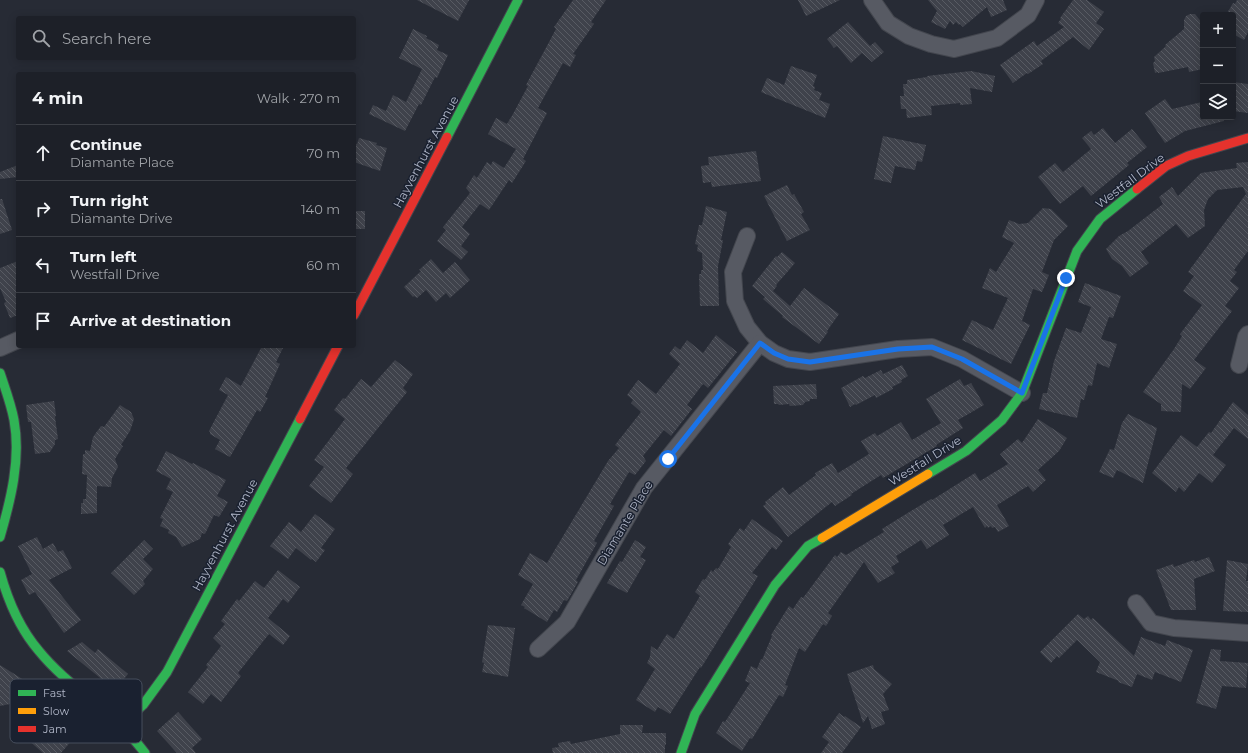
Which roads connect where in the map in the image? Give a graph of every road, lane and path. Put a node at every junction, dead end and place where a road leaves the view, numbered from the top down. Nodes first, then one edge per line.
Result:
1 (518, 0) edge
2 (872, 0) edge
3 (1036, 0) edge
4 (1248, 138) edge
5 (747, 236) dead end
6 (356, 311) edge
7 (1248, 334) edge
8 (16, 341) edge
9 (760, 343) junction
10 (0, 348) edge
11 (337, 348) edge
12 (1239, 365) dead end
13 (0, 373) edge
14 (1022, 393) junction
15 (4, 401) edge
16 (0, 537) edge
17 (0, 572) edge
18 (1136, 603) dead end
19 (1248, 633) edge
20 (538, 649) dead end
21 (68, 679) edge
22 (142, 706) edge
23 (136, 743) edge
24 (145, 753) edge
25 (681, 753) edge

1 - 6 main road, Hayvenhurst Avenue
2 - 3 street
4 - 14 main road, Westfall Drive
5 - 9 street
7 - 12 street
8 - 10 street
9 - 14 street
9 - 20 street, Diamante Place
11 - 22 main road, Hayvenhurst Avenue
13 - 15 main road
14 - 25 main road, Westfall Drive
15 - 16 main road
17 - 21 main road
18 - 19 street
23 - 24 main road

